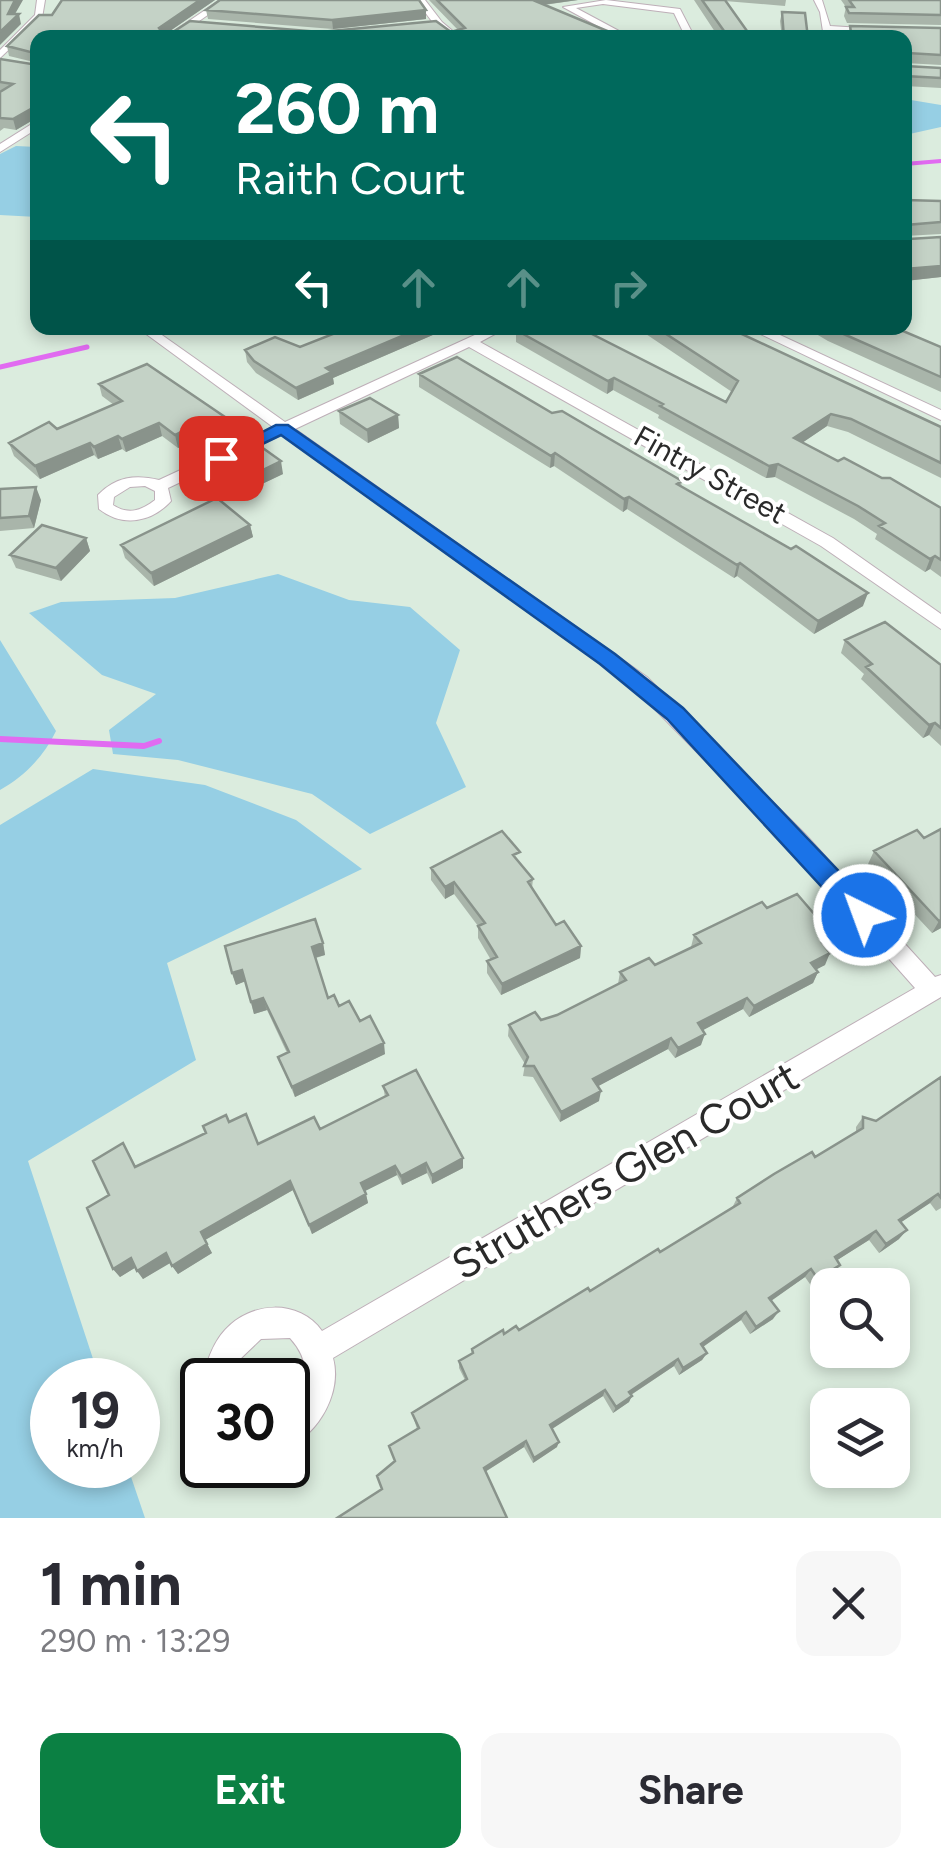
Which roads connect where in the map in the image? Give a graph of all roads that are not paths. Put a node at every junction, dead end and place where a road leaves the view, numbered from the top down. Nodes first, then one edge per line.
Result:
1 (41, 0) edge
2 (224, 0) edge
3 (421, 0) edge
4 (818, 0) edge
5 (189, 24) junction
6 (439, 24) junction
7 (204, 26) edge
8 (421, 26) edge
9 (180, 30) edge
10 (447, 30) edge
11 (612, 30) edge
12 (688, 30) edge
13 (826, 30) edge
14 (2, 59) edge
15 (30, 129) edge
16 (14, 140) junction
17 (30, 142) edge
18 (0, 149) edge
19 (154, 335) edge
20 (485, 335) edge
21 (770, 335) edge
22 (470, 342) junction
23 (941, 416) edge
24 (282, 428) junction
25 (159, 486) dead end
26 (941, 623) edge
27 (937, 988) edge
28 (318, 1350) junction
29 (224, 1358) edge
30 (310, 1408) edge

1 - 14 street
2 - 5 street
3 - 6 street
4 - 13 street
5 - 7 street
5 - 9 street
6 - 8 street
6 - 10 street
11 - 12 street
15 - 16 street
16 - 17 street
16 - 18 street
19 - 24 street
20 - 22 street
21 - 23 street
22 - 24 street
22 - 26 street, Fintry Street
24 - 25 street
24 - 27 street
27 - 28 street, Struthers Glen Court
28 - 29 street
28 - 30 street

